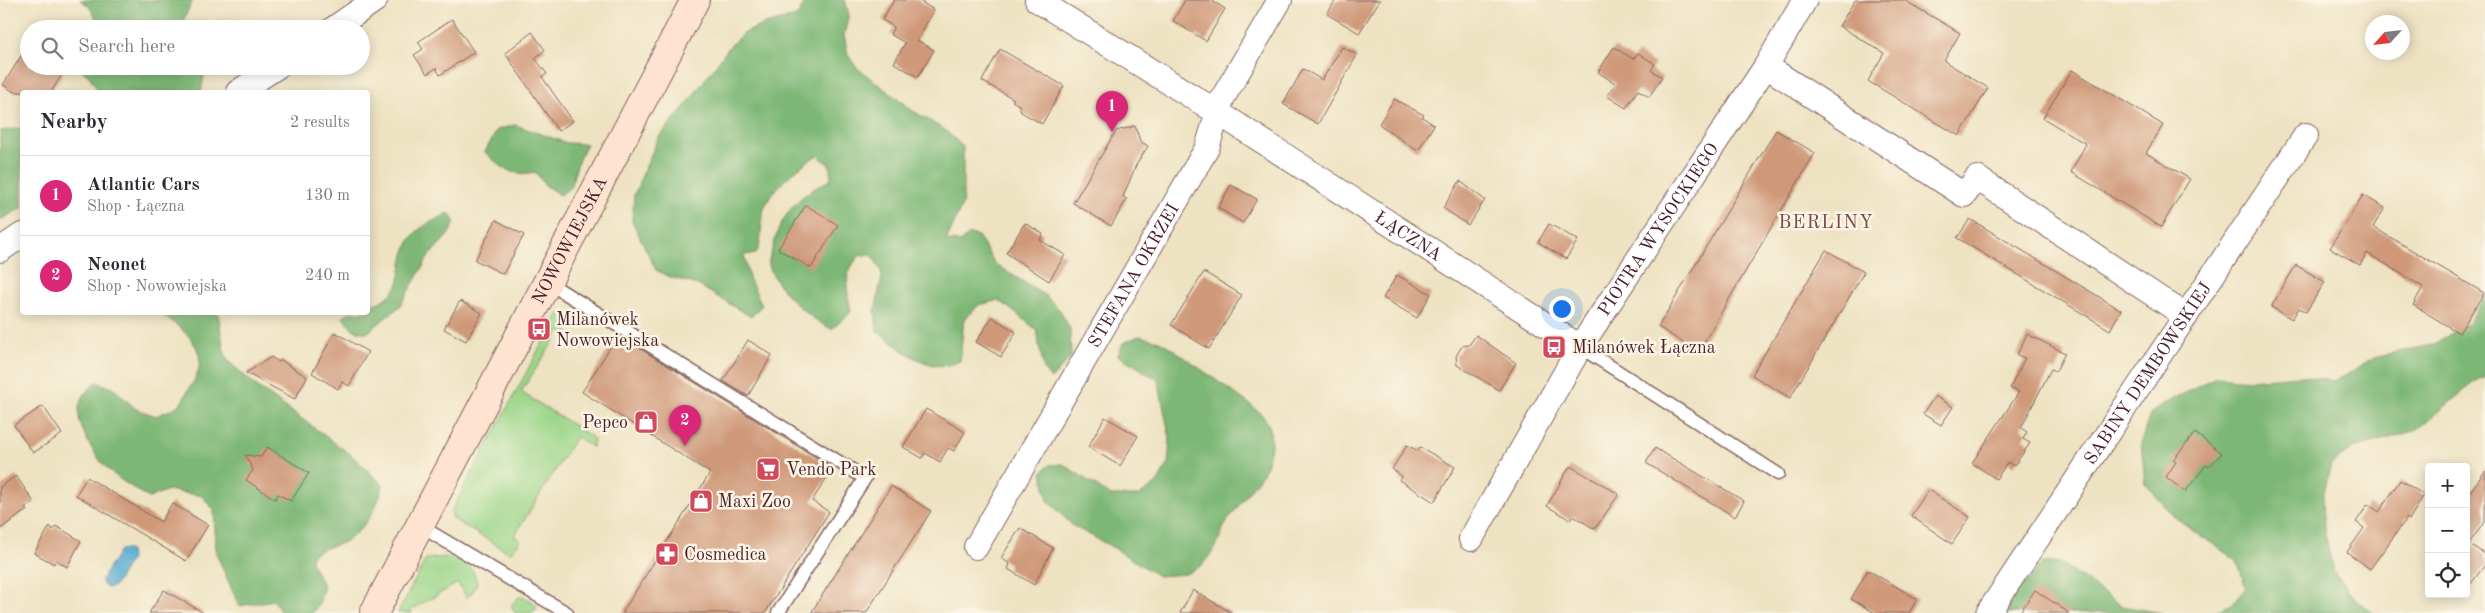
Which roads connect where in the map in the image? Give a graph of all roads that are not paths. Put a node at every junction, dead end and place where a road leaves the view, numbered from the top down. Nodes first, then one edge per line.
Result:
1 (375, 0) edge
2 (695, 0) edge
3 (1037, 0) edge
4 (1280, 0) edge
5 (1805, 0) edge
6 (346, 20) edge
7 (1766, 66) junction
8 (264, 75) edge
9 (241, 90) edge
10 (1217, 112) junction
11 (2306, 135) dead end
12 (20, 236) edge
13 (0, 250) edge
14 (547, 282) junction
15 (2186, 316) junction
16 (1580, 347) junction
17 (1778, 474) dead end
18 (420, 526) junction
19 (1471, 539) dead end
20 (976, 547) dead end
21 (374, 613) edge
22 (567, 613) edge
23 (778, 613) edge
24 (1988, 613) edge

1 - 6 street
2 - 14 street, NOWOWIEJSKA
3 - 10 street, ŁĄCZNA
4 - 10 street, STEFANA OKRZEI
5 - 7 street, PIOTRA WYSOCKIEGO
7 - 15 street
7 - 16 street, PIOTRA WYSOCKIEGO
8 - 9 street
10 - 16 street, ŁĄCZNA
10 - 20 street, STEFANA OKRZEI
11 - 15 street, SABINY DEMBOWSKIEJ
12 - 13 street
14 - 18 street, NOWOWIEJSKA
14 - 23 lane
15 - 24 street, SABINY DEMBOWSKIEJ
16 - 17 lane, ŁĄCZNA
16 - 19 street, PIOTRA WYSOCKIEGO
18 - 21 street, NOWOWIEJSKA
18 - 22 lane

